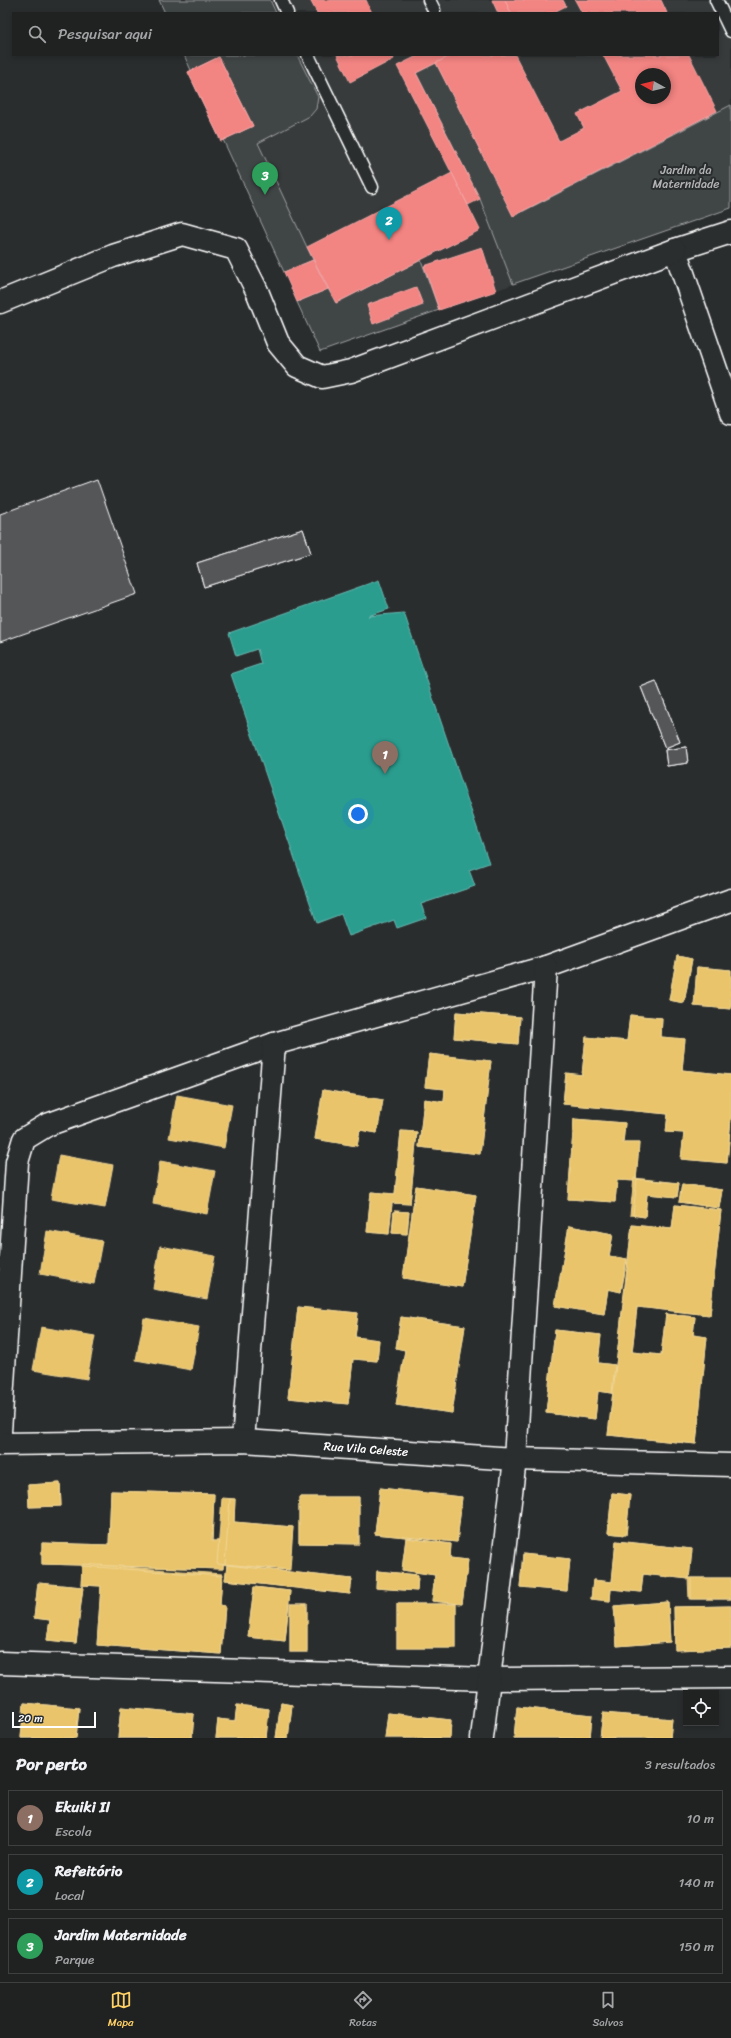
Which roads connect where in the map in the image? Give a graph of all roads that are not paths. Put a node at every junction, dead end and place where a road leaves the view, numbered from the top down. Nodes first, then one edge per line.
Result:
1 (281, 0) edge
2 (716, 0) edge
3 (287, 12) edge
4 (731, 31) edge
5 (308, 56) edge
6 (372, 187) dead end
7 (731, 232) edge
8 (675, 250) junction
9 (0, 302) edge
10 (731, 413) edge
11 (731, 900) edge
12 (546, 967) junction
13 (274, 1044) junction
14 (0, 1432) edge
15 (243, 1441) junction
16 (0, 1444) edge
17 (515, 1459) junction
18 (731, 1465) edge
19 (0, 1663) edge
20 (731, 1677) edge
21 (489, 1679) junction
22 (482, 1738) edge

1 - 3 lane
2 - 4 lane
5 - 6 lane
7 - 8 street
8 - 9 street
8 - 10 street
11 - 12 street
12 - 13 street
12 - 17 street
13 - 14 street
13 - 15 street
15 - 16 street, Rua Vila Celeste
15 - 17 street, Rua Vila Celeste
17 - 18 street, Rua Vila Celeste
17 - 21 street
19 - 21 street
20 - 21 street
21 - 22 street

